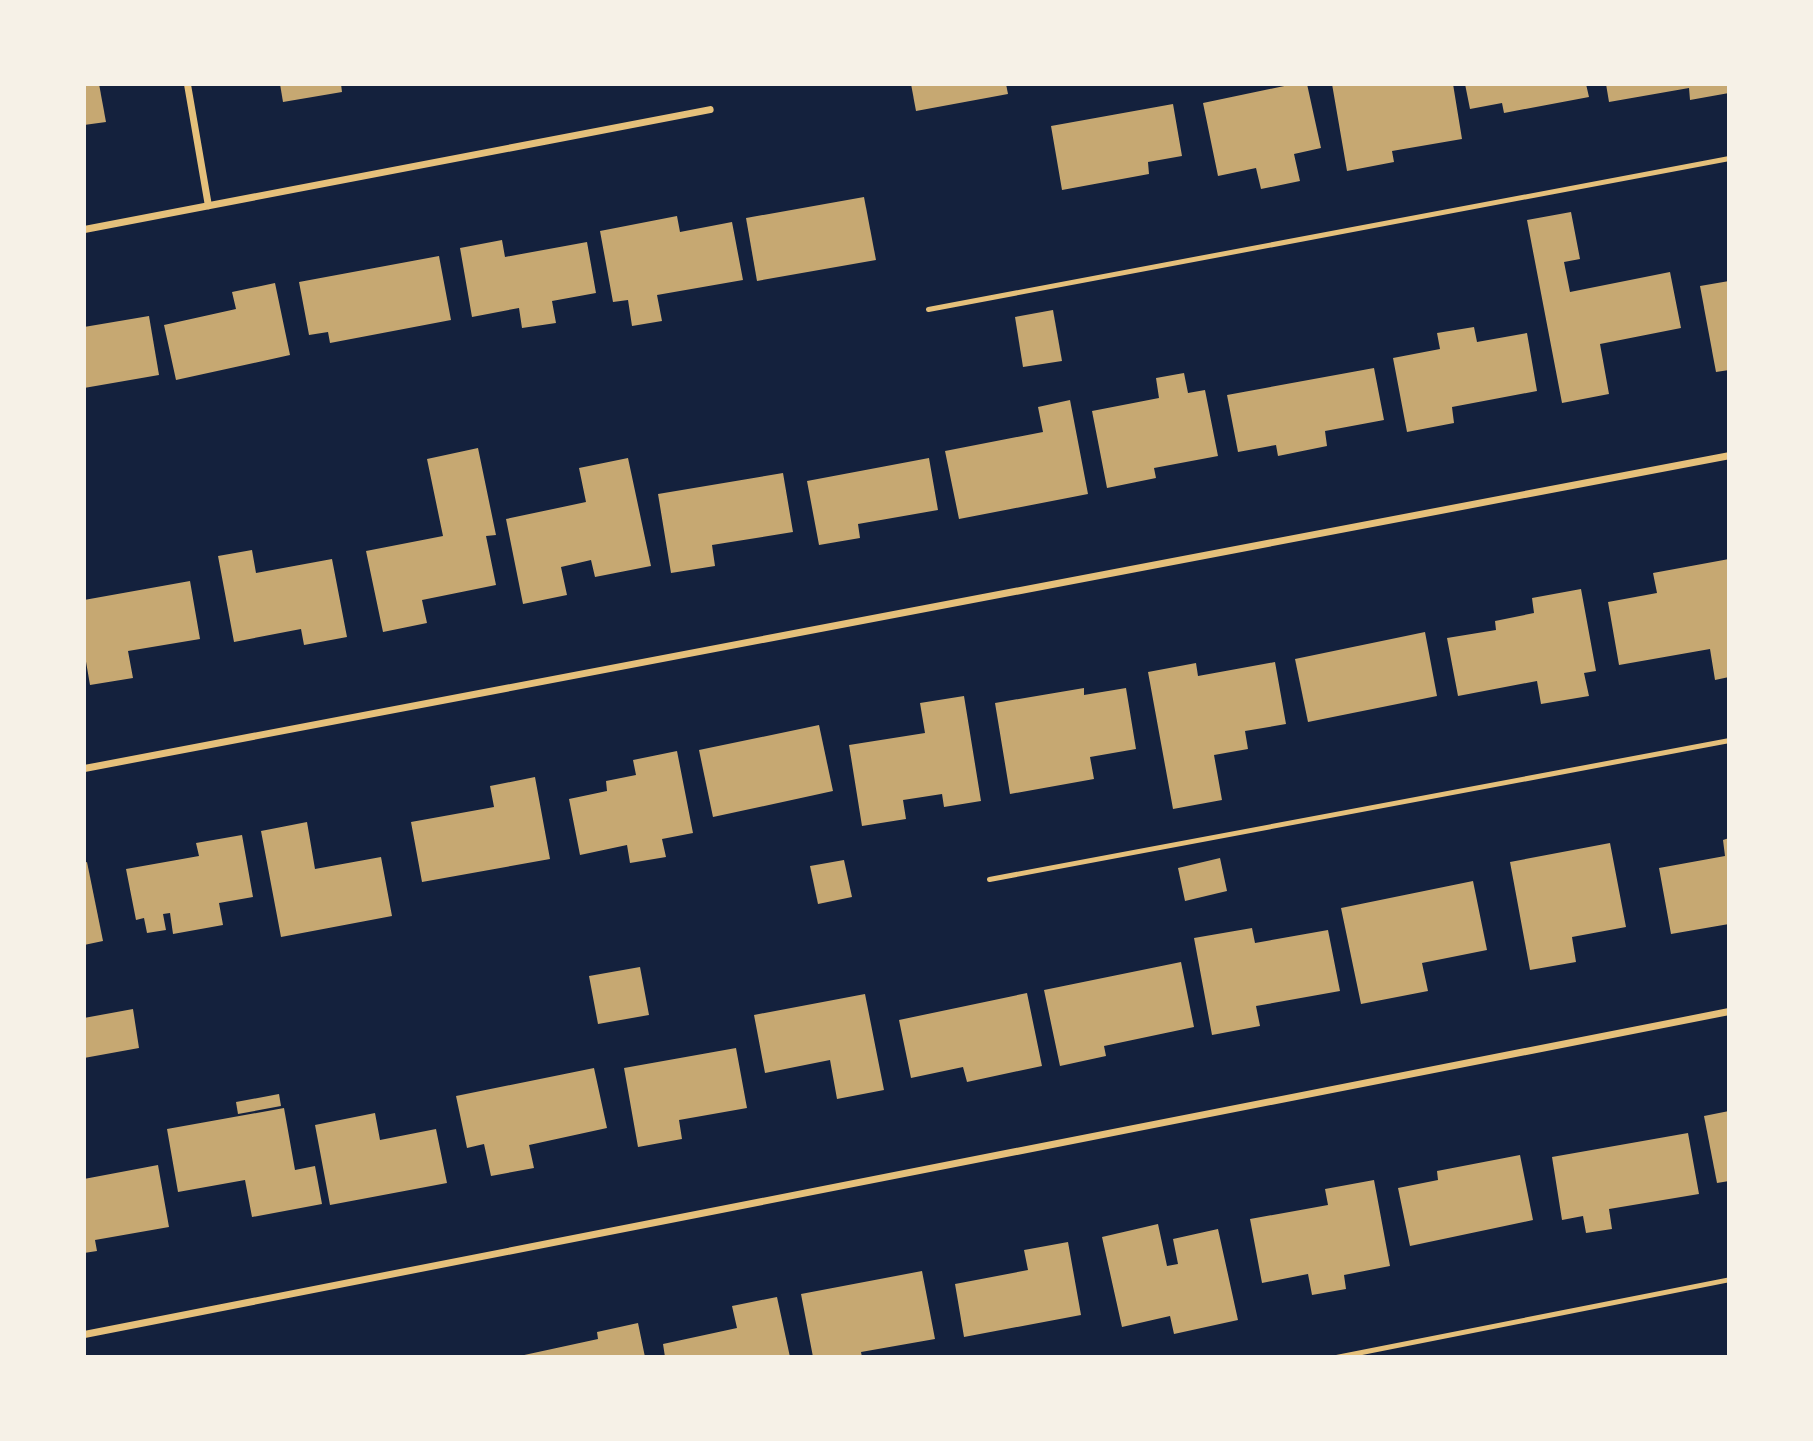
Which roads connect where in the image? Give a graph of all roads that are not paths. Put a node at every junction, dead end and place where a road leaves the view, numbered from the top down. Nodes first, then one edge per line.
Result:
1 (187, 84) edge
2 (710, 109) dead end
3 (1729, 158) edge
4 (208, 205) junction
5 (84, 229) edge
6 (928, 309) dead end
7 (1729, 455) edge
8 (1729, 740) edge
9 (84, 768) edge
10 (989, 879) dead end
11 (1729, 1011) edge
12 (1729, 1279) edge
13 (84, 1334) edge
14 (1336, 1357) edge

1 - 4 street
2 - 4 street
3 - 6 lane
4 - 5 street
7 - 9 street
8 - 10 lane
11 - 13 street
12 - 14 lane

